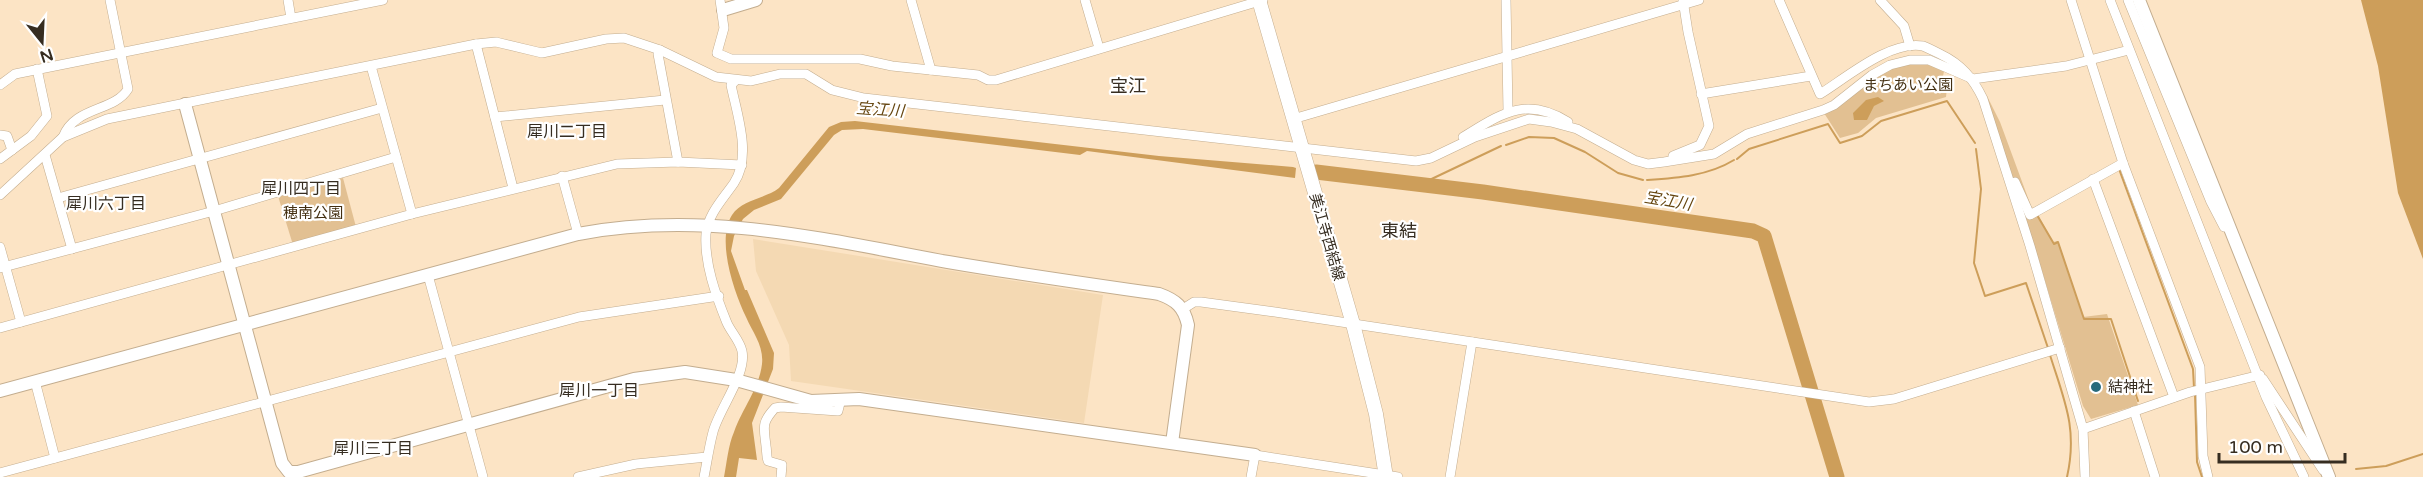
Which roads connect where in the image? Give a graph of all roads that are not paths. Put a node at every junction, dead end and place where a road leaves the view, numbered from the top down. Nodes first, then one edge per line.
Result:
1 (110, 0) edge
2 (288, 0) edge
3 (383, 0) edge
4 (756, 0) edge
5 (911, 0) edge
6 (1085, 0) edge
7 (1260, 0) edge
8 (1506, 0) edge
9 (1699, 0) edge
10 (1779, 0) edge
11 (1880, 0) edge
12 (2071, 0) edge
13 (2110, 0) edge
14 (2128, 0) edge
15 (2139, 0) edge
16 (1684, 2) edge
17 (721, 5) edge
18 (291, 18) junction
19 (476, 44) junction
20 (1910, 46) junction
21 (1099, 48) junction
22 (660, 50) junction
23 (2129, 50) junction
24 (120, 52) junction
25 (1506, 56) junction
26 (2091, 60) junction
27 (371, 66) junction
28 (37, 69) junction
29 (931, 70) junction
30 (1811, 76) junction
31 (1973, 79) junction
32 (735, 81) junction
33 (0, 85) edge
34 (1701, 94) junction
35 (665, 100) junction
36 (185, 104) junction
37 (382, 108) junction
38 (1508, 111) junction
39 (495, 117) junction
40 (1293, 119) junction
41 (1577, 129) junction
42 (0, 135) edge
43 (63, 137) junction
44 (1449, 148) junction
45 (12, 150) junction
46 (1302, 150) junction
47 (45, 155) junction
48 (396, 157) junction
49 (200, 158) junction
50 (0, 159) edge
51 (678, 162) junction
52 (2003, 162) junction
53 (1654, 164) junction
54 (2122, 164) junction
55 (742, 165) junction
56 (562, 176) junction
57 (2093, 179) junction
58 (513, 188) junction
59 (0, 195) edge
60 (58, 198) junction
61 (214, 211) junction
62 (412, 214) junction
63 (714, 225) junction
64 (578, 234) junction
65 (2234, 235) junction
66 (0, 248) edge
67 (72, 249) junction
68 (230, 266) junction
69 (3, 268) edge
70 (428, 275) junction
71 (719, 296) junction
72 (1183, 309) junction
73 (21, 322) junction
74 (1353, 324) junction
75 (245, 325) junction
76 (0, 328) edge
77 (1472, 342) junction
78 (2060, 348) junction
79 (449, 352) junction
80 (2260, 375) junction
81 (35, 381) junction
82 (739, 381) junction
83 (2201, 390) junction
84 (0, 391) edge
85 (2174, 397) junction
86 (841, 399) junction
87 (266, 401) junction
88 (2134, 411) junction
89 (469, 425) junction
90 (2083, 429) junction
91 (1172, 443) junction
92 (1255, 455) junction
93 (56, 458) junction
94 (707, 458) junction
95 (0, 473) edge
96 (289, 474) edge
97 (2302, 475) edge
98 (1390, 476) edge
99 (2205, 476) edge
100 (483, 477) edge
101 (578, 477) edge
102 (704, 477) edge
103 (781, 477) edge
104 (1251, 477) edge
105 (1450, 477) edge
106 (2085, 477) edge
107 (2155, 477) edge
108 (2329, 477) edge

1 - 24 street
2 - 18 street
3 - 18 street
4 - 17 street
5 - 29 street
6 - 21 street
7 - 21 street
7 - 40 main road, 美江寺西結線
8 - 25 street
9 - 16 street
10 - 30 street
11 - 20 street
12 - 26 street
13 - 23 street
14 - 65 street
15 - 65 street
16 - 25 street
16 - 34 street
17 - 29 street
18 - 24 street
19 - 22 street
19 - 27 street
19 - 39 street
20 - 30 street
20 - 31 street
21 - 29 street
22 - 32 street
22 - 35 street
23 - 26 street
23 - 80 street
24 - 28 street
24 - 43 street
25 - 38 street
25 - 40 street
26 - 31 street
26 - 54 street
27 - 36 street
27 - 37 street
28 - 33 street
28 - 45 street
30 - 34 street
31 - 52 street
31 - 53 street
32 - 46 street
32 - 55 street
34 - 53 street
35 - 39 street
35 - 51 street
36 - 43 street
36 - 49 street
37 - 48 street
37 - 49 street
38 - 41 street
38 - 44 street
39 - 58 street
40 - 46 main road, 美江寺西結線
41 - 44 street
41 - 53 street
42 - 45 street
43 - 47 street
44 - 46 street
45 - 50 street
46 - 74 main road, 美江寺西結線
47 - 59 street
47 - 60 street
48 - 61 street
48 - 62 street
49 - 60 street
49 - 61 street
51 - 55 street
51 - 56 street
52 - 57 street
52 - 78 street
54 - 57 street
54 - 83 street
55 - 63 street
56 - 58 street
56 - 64 street
57 - 85 street
58 - 62 street
60 - 67 street
61 - 67 street
61 - 68 street
62 - 68 street
63 - 64 street
63 - 71 street
63 - 72 street
64 - 70 street
65 - 108 street
66 - 69 street
67 - 69 street
68 - 73 street
68 - 75 street
69 - 73 street
70 - 75 street
70 - 79 street
71 - 79 street
71 - 82 street
72 - 74 street
72 - 91 street
73 - 76 street
74 - 77 street
74 - 98 main road, 美江寺西結線
75 - 81 street
75 - 87 street
77 - 78 street
77 - 105 street
78 - 90 street
79 - 87 street
79 - 89 street
80 - 83 street
80 - 97 street
80 - 108 street
81 - 84 street
81 - 93 street
82 - 86 street
82 - 89 street
82 - 94 street
83 - 85 street
83 - 99 street
85 - 88 street
86 - 91 street
86 - 103 street
87 - 93 street
87 - 96 street
88 - 90 street
88 - 107 street
89 - 96 street
89 - 100 street
90 - 106 street
91 - 92 street
92 - 98 street
92 - 104 street
93 - 95 street
94 - 101 street
94 - 102 street

